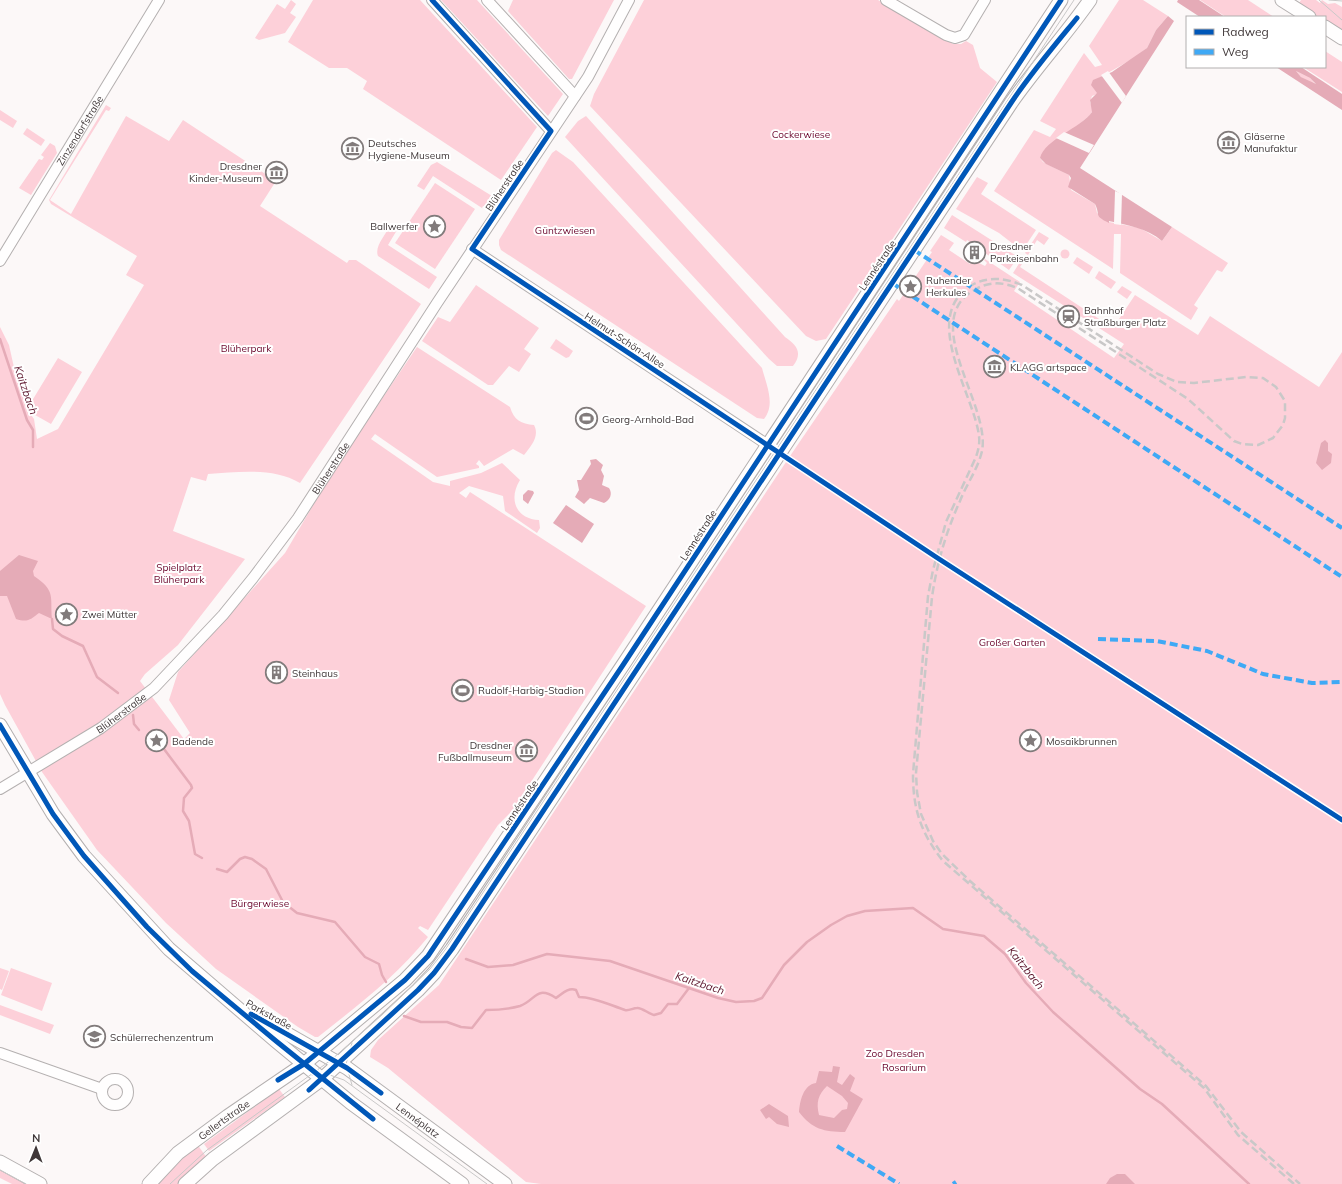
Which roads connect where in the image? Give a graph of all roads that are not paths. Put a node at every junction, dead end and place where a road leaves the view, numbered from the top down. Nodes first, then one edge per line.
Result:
1 (159, 0) edge
2 (432, 0) edge
3 (487, 0) edge
4 (629, 0) edge
5 (886, 0) edge
6 (985, 0) edge
7 (1061, 0) edge
8 (1090, 0) edge
9 (1282, 0) edge
10 (1307, 16) edge
11 (1326, 28) edge
12 (1342, 38) edge
13 (575, 96) junction
14 (551, 131) junction
15 (472, 249) junction
16 (0, 261) edge
17 (768, 445) junction
18 (780, 453) junction
19 (0, 724) edge
20 (27, 773) junction
21 (0, 789) edge
22 (231, 1003) junction
23 (318, 1052) junction
24 (0, 1053) edge
25 (304, 1064) junction
26 (338, 1064) junction
27 (322, 1079) junction
28 (102, 1089) dead end
29 (0, 1162) edge
30 (504, 1182) edge
31 (40, 1184) edge
32 (149, 1184) edge
33 (185, 1184) edge
34 (462, 1184) edge

1 - 16 street, Zinzendorfstraße
2 - 14 street
3 - 13 street
4 - 13 street, Blüherstraße
5 - 6 street
7 - 17 main road, Lennéstraße
8 - 18 main road
9 - 10 main road
11 - 12 main road
13 - 14 street, Blüherstraße
14 - 15 street, Blüherstraße
15 - 17 street, Helmut-Schön-Allee
15 - 20 street, Blüherstraße
17 - 18 street, Helmut-Schön-Allee
17 - 23 main road, Lennéstraße
18 - 26 main road
19 - 20 main road
20 - 21 street, Blüherstraße
20 - 22 main road
22 - 23 main road, Parkstraße
22 - 25 main road, Parkstraße
23 - 25 main road
23 - 26 main road, Lennéplatz
24 - 28 street
25 - 27 main road
25 - 32 main road, Gellertstraße
26 - 27 main road
26 - 30 main road, Lennéplatz
27 - 33 main road
27 - 34 main road
29 - 31 main road

